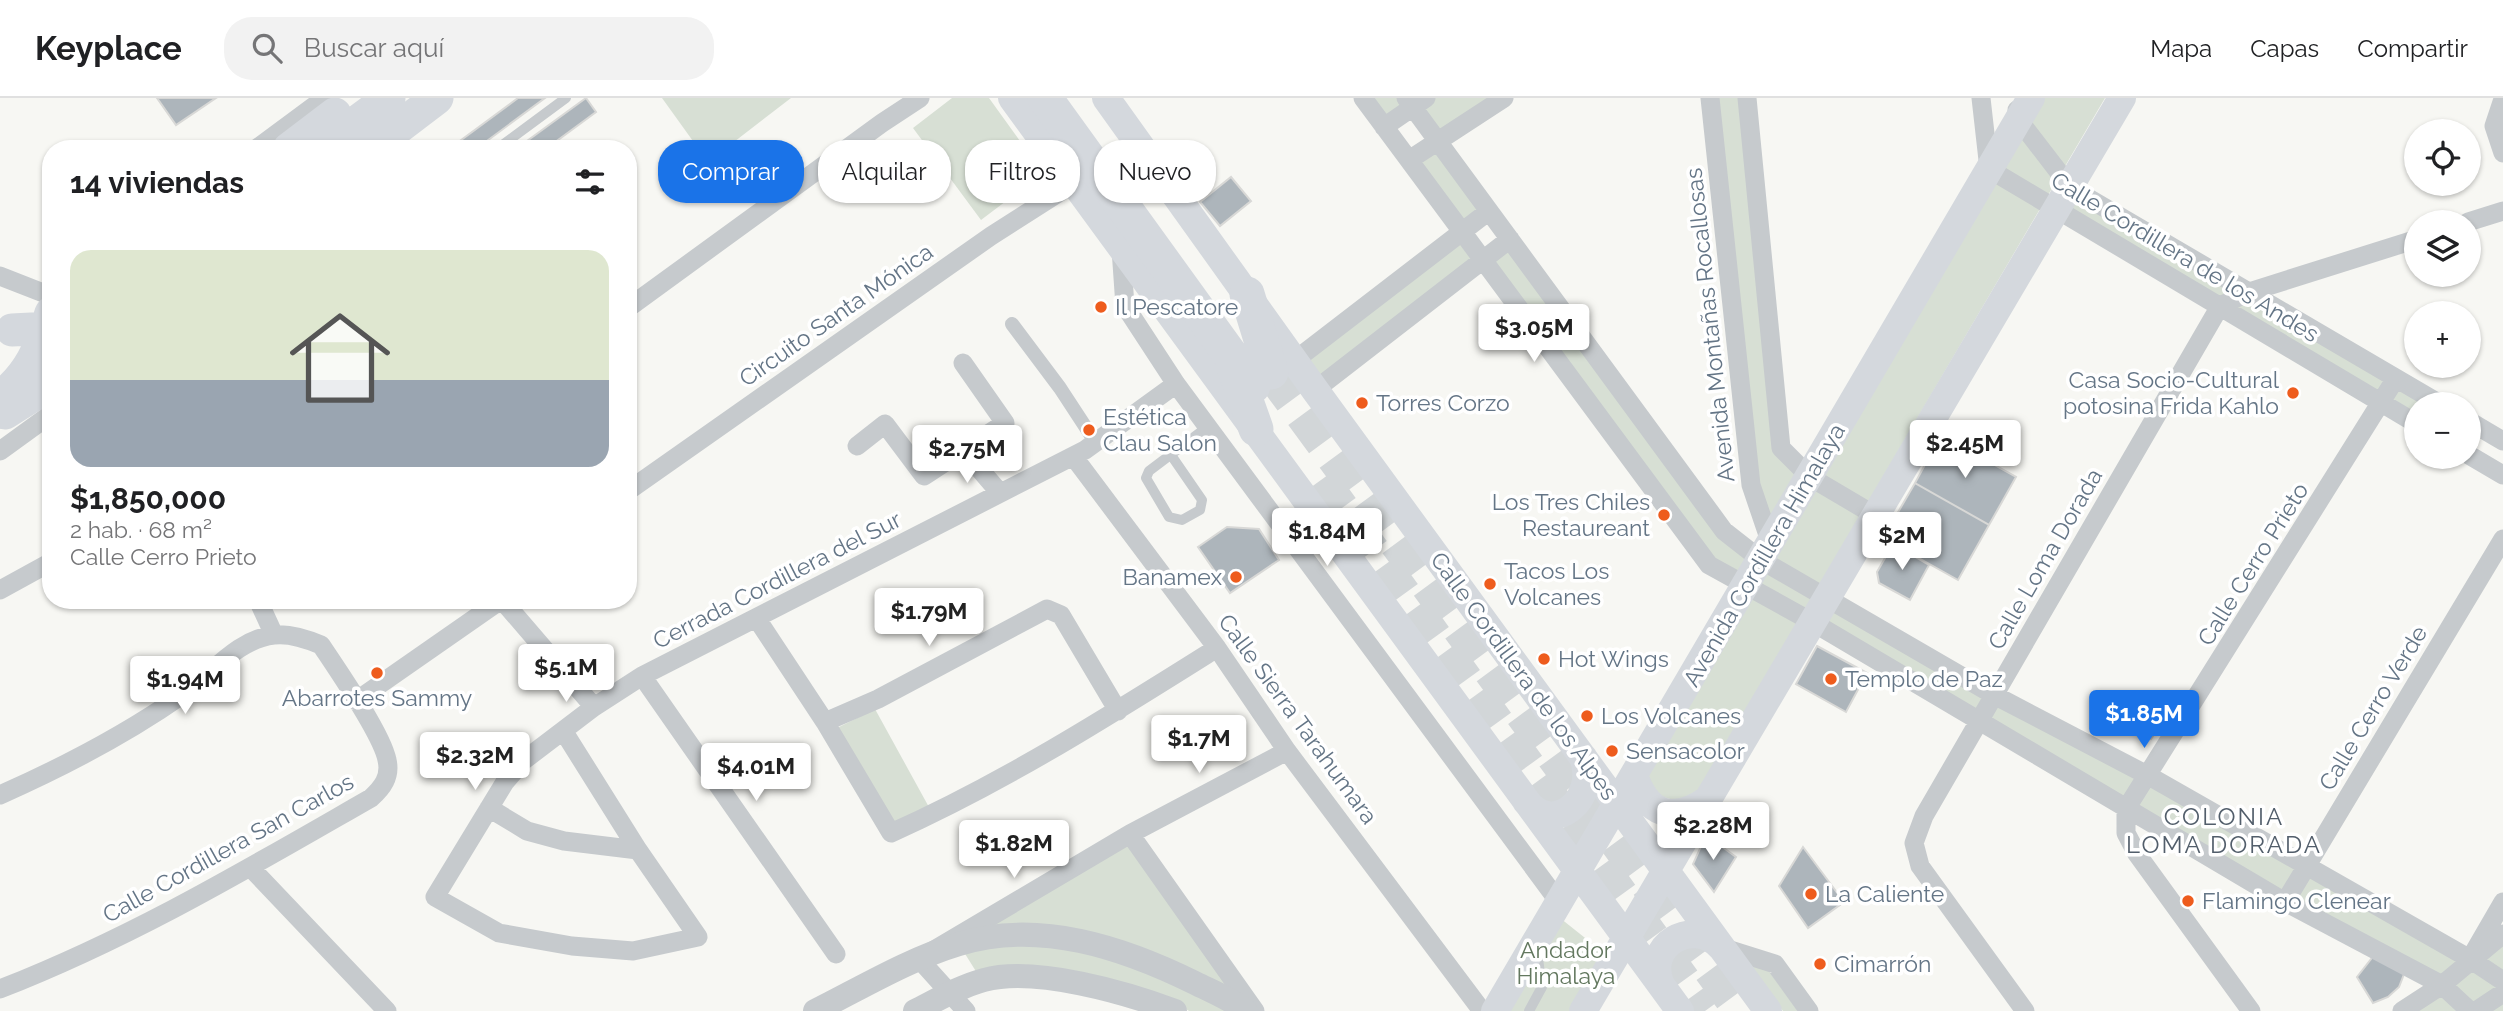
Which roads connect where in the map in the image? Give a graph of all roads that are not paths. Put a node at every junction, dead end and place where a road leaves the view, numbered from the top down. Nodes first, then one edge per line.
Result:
1 (325, 98) edge
2 (356, 98) edge
3 (389, 98) edge
4 (437, 98) edge
5 (566, 98) edge
6 (920, 98) edge
7 (1012, 98) edge
8 (1045, 98) edge
9 (1073, 98) edge
10 (1107, 98) edge
11 (1363, 98) edge
12 (1504, 98) edge
13 (1710, 98) edge
14 (1748, 98) edge
15 (1981, 98) edge
16 (2122, 98) edge
17 (1415, 101) edge
18 (2502, 101) edge
19 (2022, 105) edge
20 (1384, 127) junction
21 (268, 140) edge
22 (301, 140) edge
23 (332, 140) edge
24 (388, 140) edge
25 (509, 140) edge
26 (1043, 140) edge
27 (1438, 141) junction
28 (2503, 153) edge
29 (1409, 160) junction
30 (1989, 169) junction
31 (1080, 191) edge
32 (2064, 199) junction
33 (1043, 203) edge
34 (1489, 211) junction
35 (2503, 211) edge
36 (2481, 218) edge
37 (1461, 232) junction
38 (1510, 239) junction
39 (2404, 243) edge
40 (1121, 248) junction
41 (1482, 261) junction
42 (0, 276) edge
43 (2249, 292) junction
44 (637, 301) edge
45 (2220, 306) junction
46 (1230, 322) junction
47 (1012, 324) dead end
48 (35, 325) edge
49 (963, 363) dead end
50 (1273, 373) junction
51 (0, 377) edge
52 (2396, 378) junction
53 (1176, 384) junction
54 (42, 390) edge
55 (1315, 390) junction
56 (2420, 392) edge
57 (0, 397) edge
58 (2382, 403) junction
59 (0, 416) edge
60 (2404, 416) edge
61 (42, 421) edge
62 (1206, 428) junction
63 (2481, 428) edge
64 (1256, 429) junction
65 (2503, 441) edge
66 (1096, 443) junction
67 (858, 446) dead end
68 (0, 451) edge
69 (964, 451) junction
70 (1171, 455) junction
71 (1073, 456) junction
72 (2481, 462) edge
73 (2503, 475) edge
74 (1810, 477) junction
75 (637, 485) edge
76 (1000, 493) junction
77 (1877, 516) junction
78 (2503, 538) edge
79 (1766, 552) junction
80 (42, 567) edge
81 (1746, 585) junction
82 (0, 590) edge
83 (262, 609) edge
84 (489, 609) edge
85 (510, 609) edge
86 (1820, 611) junction
87 (757, 619) junction
88 (274, 635) junction
89 (1217, 648) junction
90 (642, 676) junction
91 (1994, 695) junction
92 (356, 701) junction
93 (594, 707) junction
94 (1118, 710) junction
95 (1980, 720) junction
96 (825, 722) junction
97 (564, 732) junction
98 (1579, 750) junction
99 (1287, 751) junction
100 (1634, 775) junction
101 (2150, 776) junction
102 (0, 795) edge
103 (1707, 800) junction
104 (1526, 801) junction
105 (1617, 804) junction
106 (489, 808) junction
107 (2126, 809) junction
108 (1130, 834) junction
109 (638, 850) junction
110 (2308, 866) junction
111 (250, 867) junction
112 (1665, 869) junction
113 (1578, 872) junction
114 (1552, 892) junction
115 (2503, 901) edge
116 (2285, 902) junction
117 (2503, 934) edge
118 (1625, 936) junction
119 (1536, 942) junction
120 (1721, 947) junction
121 (836, 954) dead end
122 (2470, 959) junction
123 (919, 960) junction
124 (2503, 981) edge
125 (1661, 985) junction
126 (2442, 985) junction
127 (0, 989) edge
128 (2503, 993) edge
129 (958, 1003) edge
130 (387, 1011) edge
131 (815, 1011) edge
132 (915, 1011) edge
133 (1175, 1011) edge
134 (1247, 1011) edge
135 (1255, 1011) edge
136 (1482, 1011) edge
137 (1495, 1011) edge
138 (1529, 1011) edge
139 (1583, 1011) edge
140 (1679, 1011) edge
141 (1768, 1011) edge
142 (1809, 1011) edge
143 (2025, 1011) edge
144 (2251, 1011) edge
145 (2402, 1011) edge
146 (2470, 1011) edge
147 (2476, 1011) edge

1 - 21 street
2 - 22 highway
3 - 23 highway
4 - 24 highway
5 - 25 lane
6 - 44 street
7 - 26 main road
8 - 46 highway, Calle Cordillera de los Alpes
9 - 46 highway, Calle Cordillera de los Alpes
10 - 46 main road, Calle Cordillera de los Alpes
11 - 20 street
12 - 27 street
13 - 79 street, Avenida Montañas Rocallosas
14 - 74 street
15 - 30 street
16 - 32 main road
17 - 20 street
17 - 27 street
18 - 28 street
19 - 30 main road, Avenida Cordillera Himalaya
19 - 32 street, Calle Cordillera de los Andes
20 - 29 street
27 - 29 street
27 - 34 street
29 - 37 street
30 - 32 street, Calle Cordillera de los Andes
30 - 74 main road, Avenida Cordillera Himalaya
31 - 40 main road
32 - 43 street, Calle Cordillera de los Andes
32 - 45 street, Calle Cordillera de los Andes
32 - 77 main road
33 - 75 street, Circuito Santa Mónica
34 - 37 street
34 - 38 street
35 - 36 street
37 - 41 street
37 - 50 street
38 - 41 street
38 - 79 street
39 - 43 street
40 - 53 street
40 - 64 main road
41 - 55 street
41 - 81 street
42 - 48 street
43 - 45 street
43 - 52 street, Calle Cordillera de los Andes
45 - 58 street, Calle Cordillera de los Andes
45 - 91 street, Calle Loma Dorada
46 - 50 highway, Calle Cordillera de los Alpes
46 - 64 highway
47 - 66 street
48 - 51 highway
48 - 57 highway
49 - 69 street
50 - 55 main road, Calle Cordillera de los Alpes
52 - 56 street, Calle Cordillera de los Andes
52 - 58 street, Calle Cerro Prieto
53 - 62 street
53 - 66 street, Cerrada Cordillera del Sur
54 - 59 highway
55 - 98 main road, Calle Cordillera de los Alpes
58 - 60 street, Calle Cordillera de los Andes
58 - 101 street, Calle Cerro Prieto
61 - 68 street
62 - 70 lane
62 - 114 street
63 - 65 street
64 - 104 main road
66 - 71 street, Cerrada Cordillera del Sur
67 - 69 street
69 - 76 street
70 - 70 lane
71 - 76 street, Cerrada Cordillera del Sur
71 - 89 street, Calle Sierra Tarahumara
72 - 73 street
74 - 77 street
74 - 79 main road, Avenida Cordillera Himalaya
76 - 87 street, Cerrada Cordillera del Sur
77 - 86 main road
78 - 110 street, Calle Cerro Verde
79 - 81 main road, Avenida Cordillera Himalaya
79 - 86 street
80 - 82 street
81 - 86 street
81 - 100 main road, Avenida Cordillera Himalaya
83 - 88 street
84 - 92 street
85 - 93 street
86 - 91 street
86 - 95 street
86 - 103 main road
87 - 90 street, Cerrada Cordillera del Sur
87 - 96 street
88 - 92 street, Calle Cordillera San Carlos
88 - 102 street
89 - 94 street
89 - 99 street, Calle Sierra Tarahumara
90 - 93 street, Cerrada Cordillera del Sur
90 - 121 street
91 - 95 street, Calle Loma Dorada
91 - 101 street
92 - 111 street, Calle Cordillera San Carlos
93 - 97 street, Cerrada Cordillera del Sur
94 - 96 street
94 - 96 street
95 - 107 street
95 - 143 street, Calle Loma Dorada
97 - 106 street, Cerrada Cordillera del Sur
97 - 109 street
98 - 104 main road
98 - 105 main road, Calle Cordillera de los Alpes
99 - 108 street
99 - 136 street, Calle Sierra Tarahumara
100 - 103 main road
100 - 105 main road, Avenida Cordillera Himalaya
101 - 107 street, Calle Cerro Prieto
101 - 110 street
103 - 112 main road
104 - 113 main road
105 - 112 main road, Calle Cordillera de los Alpes
105 - 113 main road, Avenida Cordillera Himalaya
106 - 109 street
106 - 109 street, Cerrada Cordillera del Sur
107 - 116 street
107 - 144 street
108 - 123 street
108 - 135 street
110 - 116 street, Calle Cerro Verde
110 - 122 street
111 - 127 street, Calle Cordillera San Carlos
111 - 130 street
112 - 118 main road
112 - 120 main road, Calle Cordillera de los Alpes
113 - 114 main road, Avenida Cordillera Himalaya
113 - 118 main road
114 - 119 main road, Avenida Cordillera Himalaya
115 - 122 street
116 - 126 street
117 - 122 street
118 - 125 main road
118 - 139 main road
119 - 137 main road, Avenida Cordillera Himalaya
119 - 138 lane
120 - 125 main road
120 - 141 main road, Calle Cordillera de los Alpes
120 - 142 street
122 - 124 street
122 - 126 street
123 - 129 street
123 - 131 street
123 - 134 street
125 - 140 main road
126 - 145 street
126 - 146 street
128 - 147 street
129 - 132 street
129 - 133 street

